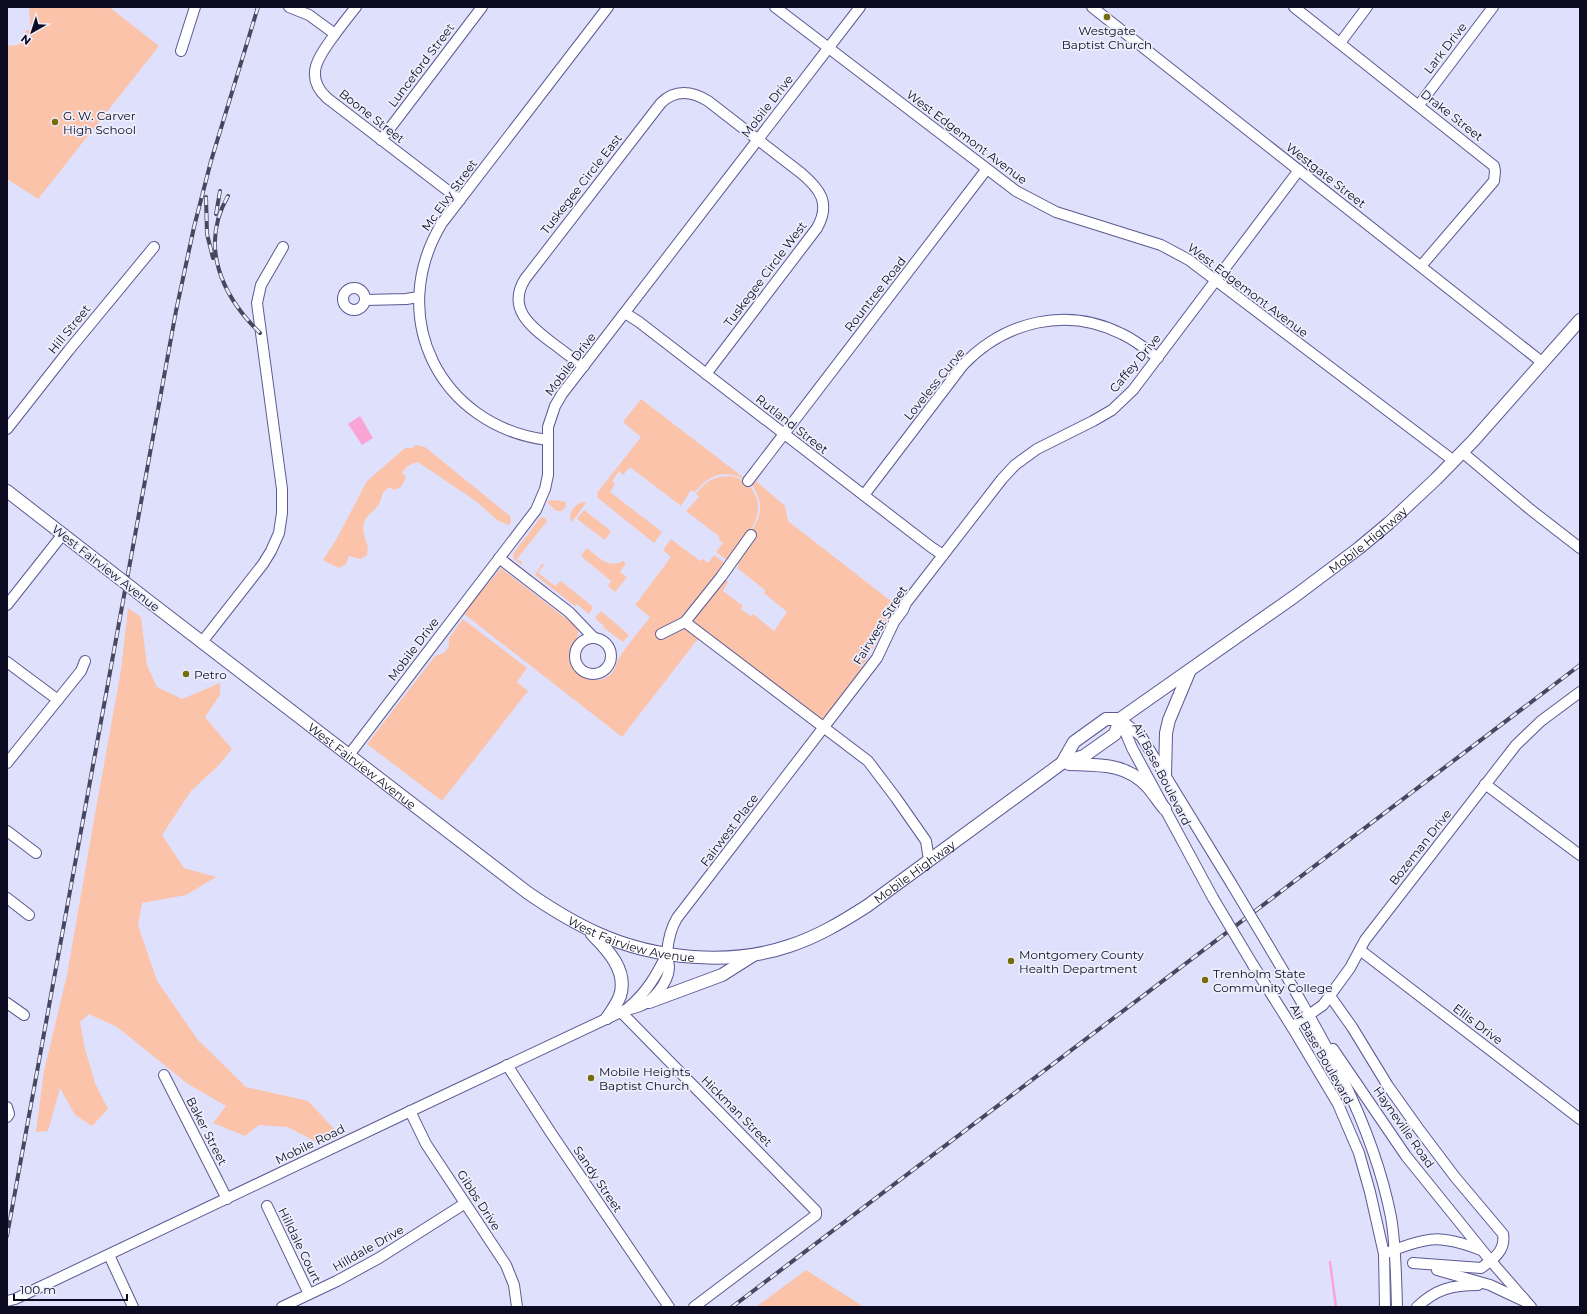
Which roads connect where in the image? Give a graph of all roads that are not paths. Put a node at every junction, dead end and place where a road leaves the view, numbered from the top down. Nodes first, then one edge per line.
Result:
1 (195, 7) edge
2 (289, 7) edge
3 (356, 7) edge
4 (482, 7) edge
5 (608, 7) edge
6 (775, 7) edge
7 (860, 7) edge
8 (1092, 7) edge
9 (1294, 7) edge
10 (1367, 7) edge
11 (1493, 7) edge
12 (335, 34) junction
13 (1340, 43) junction
14 (828, 48) junction
15 (181, 51) dead end
16 (1418, 105) junction
17 (381, 140) junction
18 (758, 140) junction
19 (986, 170) junction
20 (1299, 170) junction
21 (460, 200) junction
22 (154, 247) dead end
23 (283, 247) dead end
24 (1421, 266) junction
25 (1216, 280) junction
26 (419, 297) junction
27 (365, 300) dead end
28 (624, 313) junction
29 (1580, 320) edge
30 (1158, 358) junction
31 (1543, 363) junction
32 (584, 366) junction
33 (706, 374) junction
34 (7, 429) edge
35 (784, 434) junction
36 (547, 440) junction
37 (1462, 452) junction
38 (1454, 461) junction
39 (748, 481) dead end
40 (7, 491) edge
41 (864, 495) junction
42 (63, 534) junction
43 (751, 535) dead end
44 (1580, 548) edge
45 (943, 555) junction
46 (499, 558) junction
47 (7, 605) edge
48 (685, 622) junction
49 (661, 634) dead end
50 (594, 638) dead end
51 (202, 642) junction
52 (85, 661) dead end
53 (7, 662) edge
54 (1190, 670) junction
55 (1580, 692) edge
56 (58, 700) junction
57 (1120, 719) junction
58 (824, 727) junction
59 (348, 755) junction
60 (7, 763) edge
61 (1062, 763) junction
62 (1165, 776) junction
63 (1485, 784) junction
64 (1165, 809) junction
65 (7, 831) edge
66 (36, 853) dead end
67 (1580, 855) edge
68 (929, 860) junction
69 (7, 898) edge
70 (29, 915) dead end
71 (585, 927) junction
72 (1360, 950) junction
73 (667, 954) junction
74 (754, 955) junction
75 (1330, 996) junction
76 (7, 1002) edge
77 (649, 1002) junction
78 (623, 1011) junction
79 (24, 1015) dead end
80 (1309, 1015) junction
81 (607, 1018) junction
82 (1292, 1027) junction
83 (507, 1065) junction
84 (164, 1075) dead end
85 (410, 1111) junction
86 (1580, 1119) edge
87 (227, 1199) junction
88 (464, 1204) junction
89 (267, 1206) dead end
90 (1483, 1251) junction
91 (1384, 1254) junction
92 (1396, 1254) junction
93 (109, 1255) junction
94 (1490, 1260) junction
95 (1413, 1263) junction
96 (1490, 1285) junction
97 (309, 1294) junction
98 (7, 1301) edge
99 (1529, 1305) edge
100 (133, 1307) edge
101 (282, 1307) edge
102 (516, 1307) edge
103 (669, 1307) edge
104 (694, 1307) edge
105 (1385, 1307) edge
106 (1397, 1307) edge
107 (1417, 1307) edge

1 - 15 street
2 - 12 street
3 - 12 street, Boone Street
4 - 17 street, Lunceford Street
5 - 21 street, Mc Elvy Street
6 - 14 street, West Edgemont Avenue
7 - 14 street, Mobile Drive
8 - 20 street, Westgate Street
9 - 13 street, Drake Street
10 - 13 street
11 - 16 street, Lark Drive
12 - 17 street, Boone Street
13 - 16 street, Drake Street
14 - 18 street, Mobile Drive
14 - 19 street, West Edgemont Avenue
16 - 24 street, Drake Street
17 - 21 street, Boone Street
18 - 28 street, Mobile Drive
18 - 32 street, Tuskegee Circle East
18 - 33 street, Tuskegee Circle West
19 - 25 street, West Edgemont Avenue
19 - 35 street, Rountree Road
20 - 24 street, Westgate Street
20 - 25 street, Caffey Drive
21 - 26 street, Mc Elvy Street
22 - 34 street, Hill Street
23 - 51 street
24 - 31 street, Westgate Street
25 - 30 street, Caffey Drive
25 - 38 street, West Edgemont Avenue
26 - 27 street
26 - 36 street, Mc Elvy Street
28 - 32 street, Mobile Drive
28 - 33 street, Rutland Street
29 - 31 main road, Mobile Highway
30 - 41 street, Loveless Curve
30 - 45 street, Caffey Drive
31 - 37 main road, Mobile Highway
32 - 36 street, Mobile Drive
33 - 35 street, Rutland Street
35 - 39 street, Rountree Road
35 - 41 street, Rutland Street
36 - 46 street, Mobile Drive
37 - 38 main road, Mobile Highway
37 - 44 street
38 - 54 main road, Mobile Highway
40 - 42 main road, West Fairview Avenue
41 - 45 street, Rutland Street
42 - 47 street
42 - 51 main road, West Fairview Avenue, bridge
43 - 48 street
45 - 58 street, Fairwest Street
46 - 50 street
46 - 59 street, Mobile Drive
48 - 49 street
48 - 58 street
51 - 59 main road, West Fairview Avenue
52 - 56 street
53 - 56 street
54 - 57 main road, Mobile Highway
54 - 62 main road
55 - 63 street, Bozeman Drive
56 - 60 street
57 - 61 main road, Mobile Highway
57 - 61 main road, Mobile Highway
57 - 62 street, Air Base Boulevard
57 - 64 street, Air Base Boulevard
58 - 68 street
58 - 73 street, Fairwest Place
59 - 71 main road, West Fairview Avenue
61 - 64 main road
61 - 68 main road, Mobile Highway
62 - 80 street, Air Base Boulevard, bridge
63 - 67 street
63 - 72 street, Bozeman Drive
64 - 82 street, Air Base Boulevard, bridge
65 - 66 street
68 - 74 main road, Mobile Highway
69 - 70 street
71 - 73 main road, West Fairview Avenue
71 - 81 main road
72 - 75 street, Bozeman Drive
72 - 86 street, Ellis Drive
73 - 74 main road, West Fairview Avenue
73 - 77 street
73 - 78 street, Mobile Road
74 - 77 main road
75 - 80 street, Bozeman Drive
75 - 94 street
76 - 79 street
77 - 78 street, Mobile Road
78 - 81 street, Mobile Road
78 - 104 street, Hickman Street
80 - 82 street, Bozeman Drive
80 - 90 street, Hayneville Road
80 - 92 street, Air Base Boulevard
81 - 83 street, Mobile Road
82 - 91 street, Air Base Boulevard
83 - 85 street, Mobile Road
83 - 103 street, Sandy Street
84 - 87 street, Baker Street
85 - 87 street, Mobile Road
85 - 88 street, Gibbs Drive
87 - 93 street, Mobile Road
88 - 97 street, Hilldale Drive
88 - 102 street, Gibbs Drive
89 - 97 street, Hilldale Court
90 - 92 street
90 - 94 street, Hayneville Road
91 - 92 street, Hayneville Road
91 - 105 street, Air Base Boulevard
92 - 95 street, Hayneville Road
92 - 106 street, Air Base Boulevard
93 - 98 street, Mobile Road
93 - 100 street
94 - 95 street
94 - 99 street, Hayneville Road
95 - 96 street, Hayneville Road
96 - 99 street, Hayneville Road
96 - 107 street
97 - 101 street, Hilldale Drive

